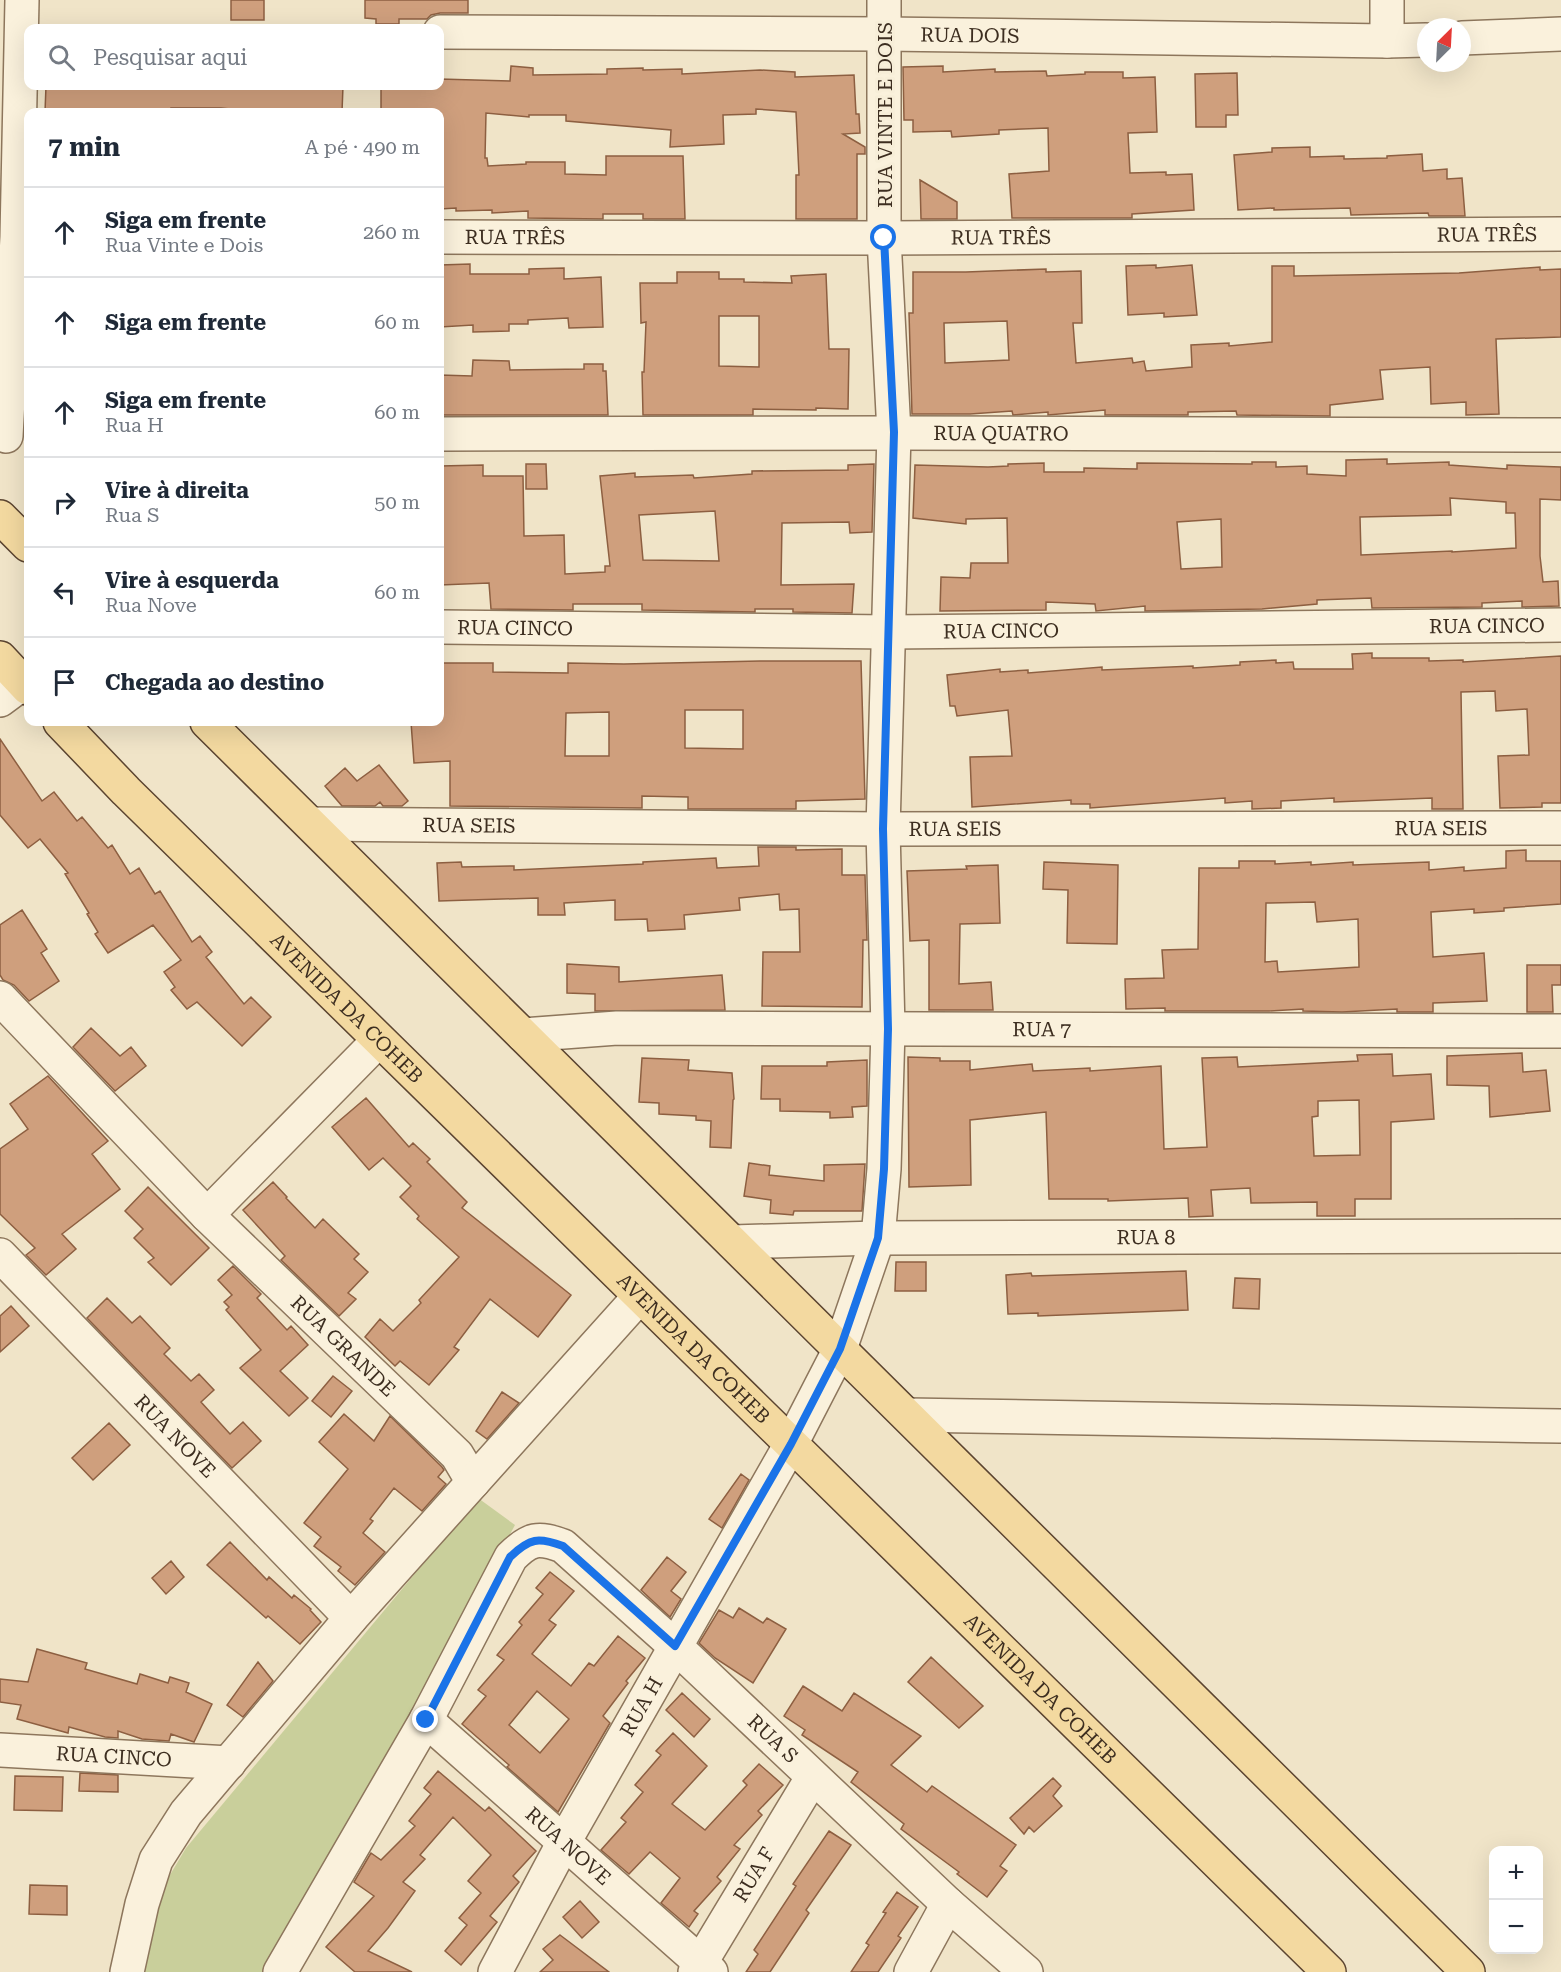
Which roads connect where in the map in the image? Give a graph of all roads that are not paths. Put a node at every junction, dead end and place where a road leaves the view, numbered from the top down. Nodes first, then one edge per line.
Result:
1 (884, 0) edge
2 (1387, 0) edge
3 (18, 22) edge
4 (444, 32) edge
5 (885, 34) junction
6 (1561, 34) edge
7 (1471, 38) edge
8 (1417, 40) edge
9 (1388, 41) junction
10 (1561, 234) edge
11 (15, 237) edge
12 (444, 237) edge
13 (884, 238) junction
14 (894, 432) junction
15 (444, 434) edge
16 (1561, 435) edge
17 (12, 436) edge
18 (0, 517) edge
19 (24, 541) edge
20 (1561, 625) edge
21 (444, 627) edge
22 (889, 632) junction
23 (0, 658) edge
24 (17, 690) edge
25 (64, 726) edge
26 (211, 726) edge
27 (311, 825) junction
28 (1561, 828) edge
29 (883, 829) junction
30 (0, 999) edge
31 (888, 1029) junction
32 (1561, 1031) edge
33 (523, 1035) junction
34 (379, 1040) junction
35 (207, 1215) junction
36 (1561, 1236) edge
37 (878, 1238) junction
38 (732, 1242) junction
39 (0, 1255) edge
40 (640, 1296) junction
41 (840, 1349) junction
42 (907, 1415) junction
43 (1561, 1426) edge
44 (791, 1444) junction
45 (474, 1482) junction
46 (351, 1618) junction
47 (675, 1646) junction
48 (426, 1720) junction
49 (0, 1750) edge
50 (229, 1762) junction
51 (812, 1778) junction
52 (564, 1842) junction
53 (948, 1904) junction
54 (702, 1969) edge
55 (127, 1972) edge
56 (280, 1972) edge
57 (495, 1972) edge
58 (911, 1972) edge
59 (1026, 1972) edge
60 (1329, 1972) edge
61 (1468, 1972) edge

1 - 5 street, RUA VINTE E DOIS
2 - 9 street
3 - 11 street
4 - 5 street, RUA DOIS
5 - 9 street, RUA DOIS
5 - 13 street, RUA VINTE E DOIS
6 - 7 street
8 - 9 street, RUA DOIS
10 - 13 street, RUA TRÊS
11 - 17 street
12 - 13 street, RUA TRÊS
13 - 14 street, RUA VINTE E DOIS
14 - 15 street, RUA QUATRO
14 - 16 street, RUA QUATRO
14 - 22 street, RUA VINTE E DOIS
18 - 19 main road
20 - 22 street, RUA CINCO
21 - 22 street, RUA CINCO
22 - 29 street, RUA VINTE E DOIS
23 - 24 main road
25 - 34 main road, AVENIDA DA COHEB
26 - 27 main road
27 - 29 street, RUA SEIS
27 - 33 main road
28 - 29 street, RUA SEIS
29 - 31 street, RUA VINTE E DOIS
30 - 35 street
31 - 32 street, RUA 7
31 - 33 street, RUA 7
31 - 37 street, RUA VINTE E DOIS
33 - 38 main road
34 - 35 street
34 - 40 main road, AVENIDA DA COHEB
35 - 45 street, RUA GRANDE
36 - 37 street, RUA 8
37 - 38 street, RUA 8
37 - 41 street, RUA VINTE E DOIS
38 - 41 main road
39 - 46 street, RUA NOVE
40 - 44 main road, AVENIDA DA COHEB
40 - 45 street
41 - 42 main road
41 - 44 street, RUA H
42 - 43 street
42 - 61 main road
44 - 47 street, RUA H
44 - 60 main road, AVENIDA DA COHEB
45 - 46 street
46 - 50 street
47 - 48 street, RUA S
47 - 51 street, RUA S
47 - 52 street, RUA H
48 - 52 street, RUA NOVE
48 - 56 street
49 - 50 street, RUA CINCO
50 - 55 street
51 - 53 street, RUA S
51 - 54 street, RUA F
52 - 54 street, RUA NOVE
52 - 57 street, RUA H
53 - 58 street
53 - 59 street, RUA S

